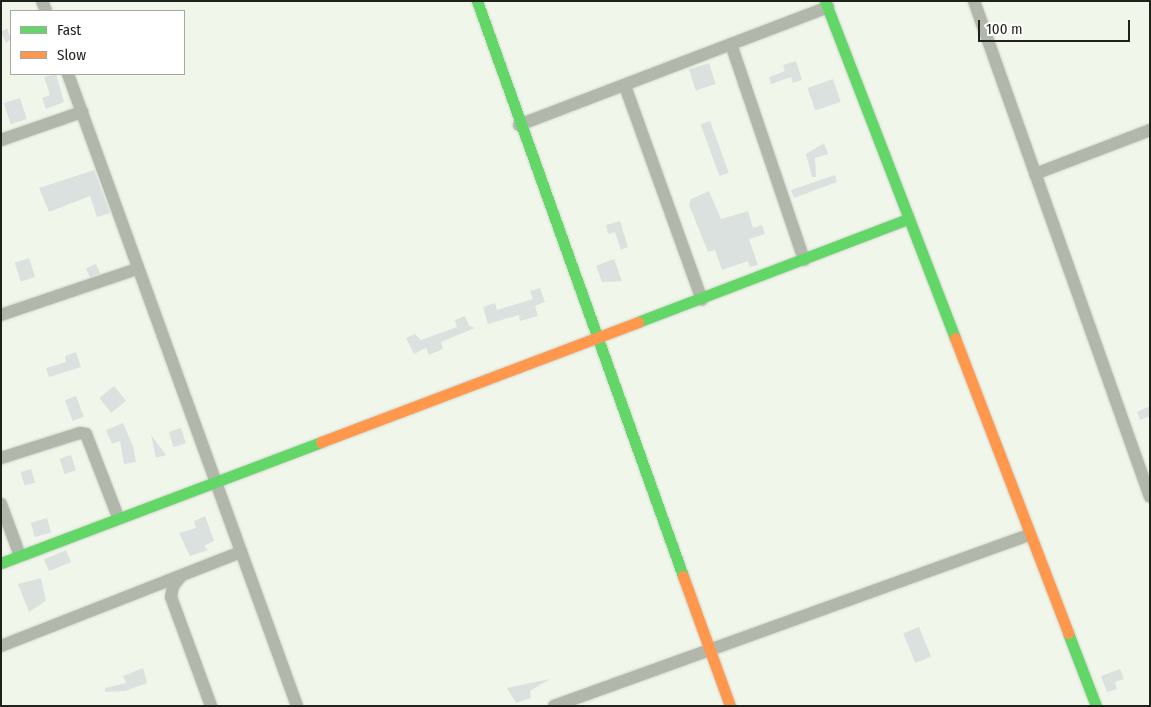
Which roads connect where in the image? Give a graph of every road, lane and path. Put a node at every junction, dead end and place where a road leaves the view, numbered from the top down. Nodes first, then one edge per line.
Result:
1 (476, 1) edge
2 (974, 1) edge
3 (826, 4) edge
4 (731, 44) junction
5 (68, 75) edge
6 (625, 86) junction
7 (82, 112) junction
8 (519, 125) junction
9 (1150, 130) edge
10 (1, 140) edge
11 (1035, 174) junction
12 (908, 220) junction
13 (804, 260) junction
14 (138, 269) junction
15 (702, 300) junction
16 (1, 315) edge
17 (596, 339) junction
18 (1, 458) edge
19 (216, 483) junction
20 (1150, 497) edge
21 (1, 504) edge
22 (118, 517) junction
23 (1029, 535) junction
24 (241, 552) junction
25 (20, 556) junction
26 (1, 563) edge
27 (181, 576) junction
28 (147, 589) junction
29 (171, 597) junction
30 (1, 646) edge
31 (709, 649) junction
32 (210, 704) edge
33 (297, 706) edge
34 (554, 706) edge
35 (730, 706) edge
36 (1096, 706) edge

1 - 8 street
2 - 11 street
3 - 4 street
3 - 12 street
4 - 6 street
4 - 13 street
5 - 7 street
6 - 8 street
6 - 15 street
7 - 10 street
7 - 14 street
8 - 17 street
9 - 11 street
11 - 20 street
12 - 13 street
12 - 23 street
13 - 15 street
14 - 16 street
14 - 19 street
15 - 17 street
17 - 19 street
17 - 31 street
18 - 22 street
19 - 22 street
19 - 24 street
21 - 25 street
22 - 25 street
23 - 31 street
23 - 36 street
24 - 27 street
24 - 33 street
25 - 26 street
27 - 28 street
27 - 29 street
28 - 29 street
28 - 30 street
29 - 32 street
31 - 34 street
31 - 35 street

